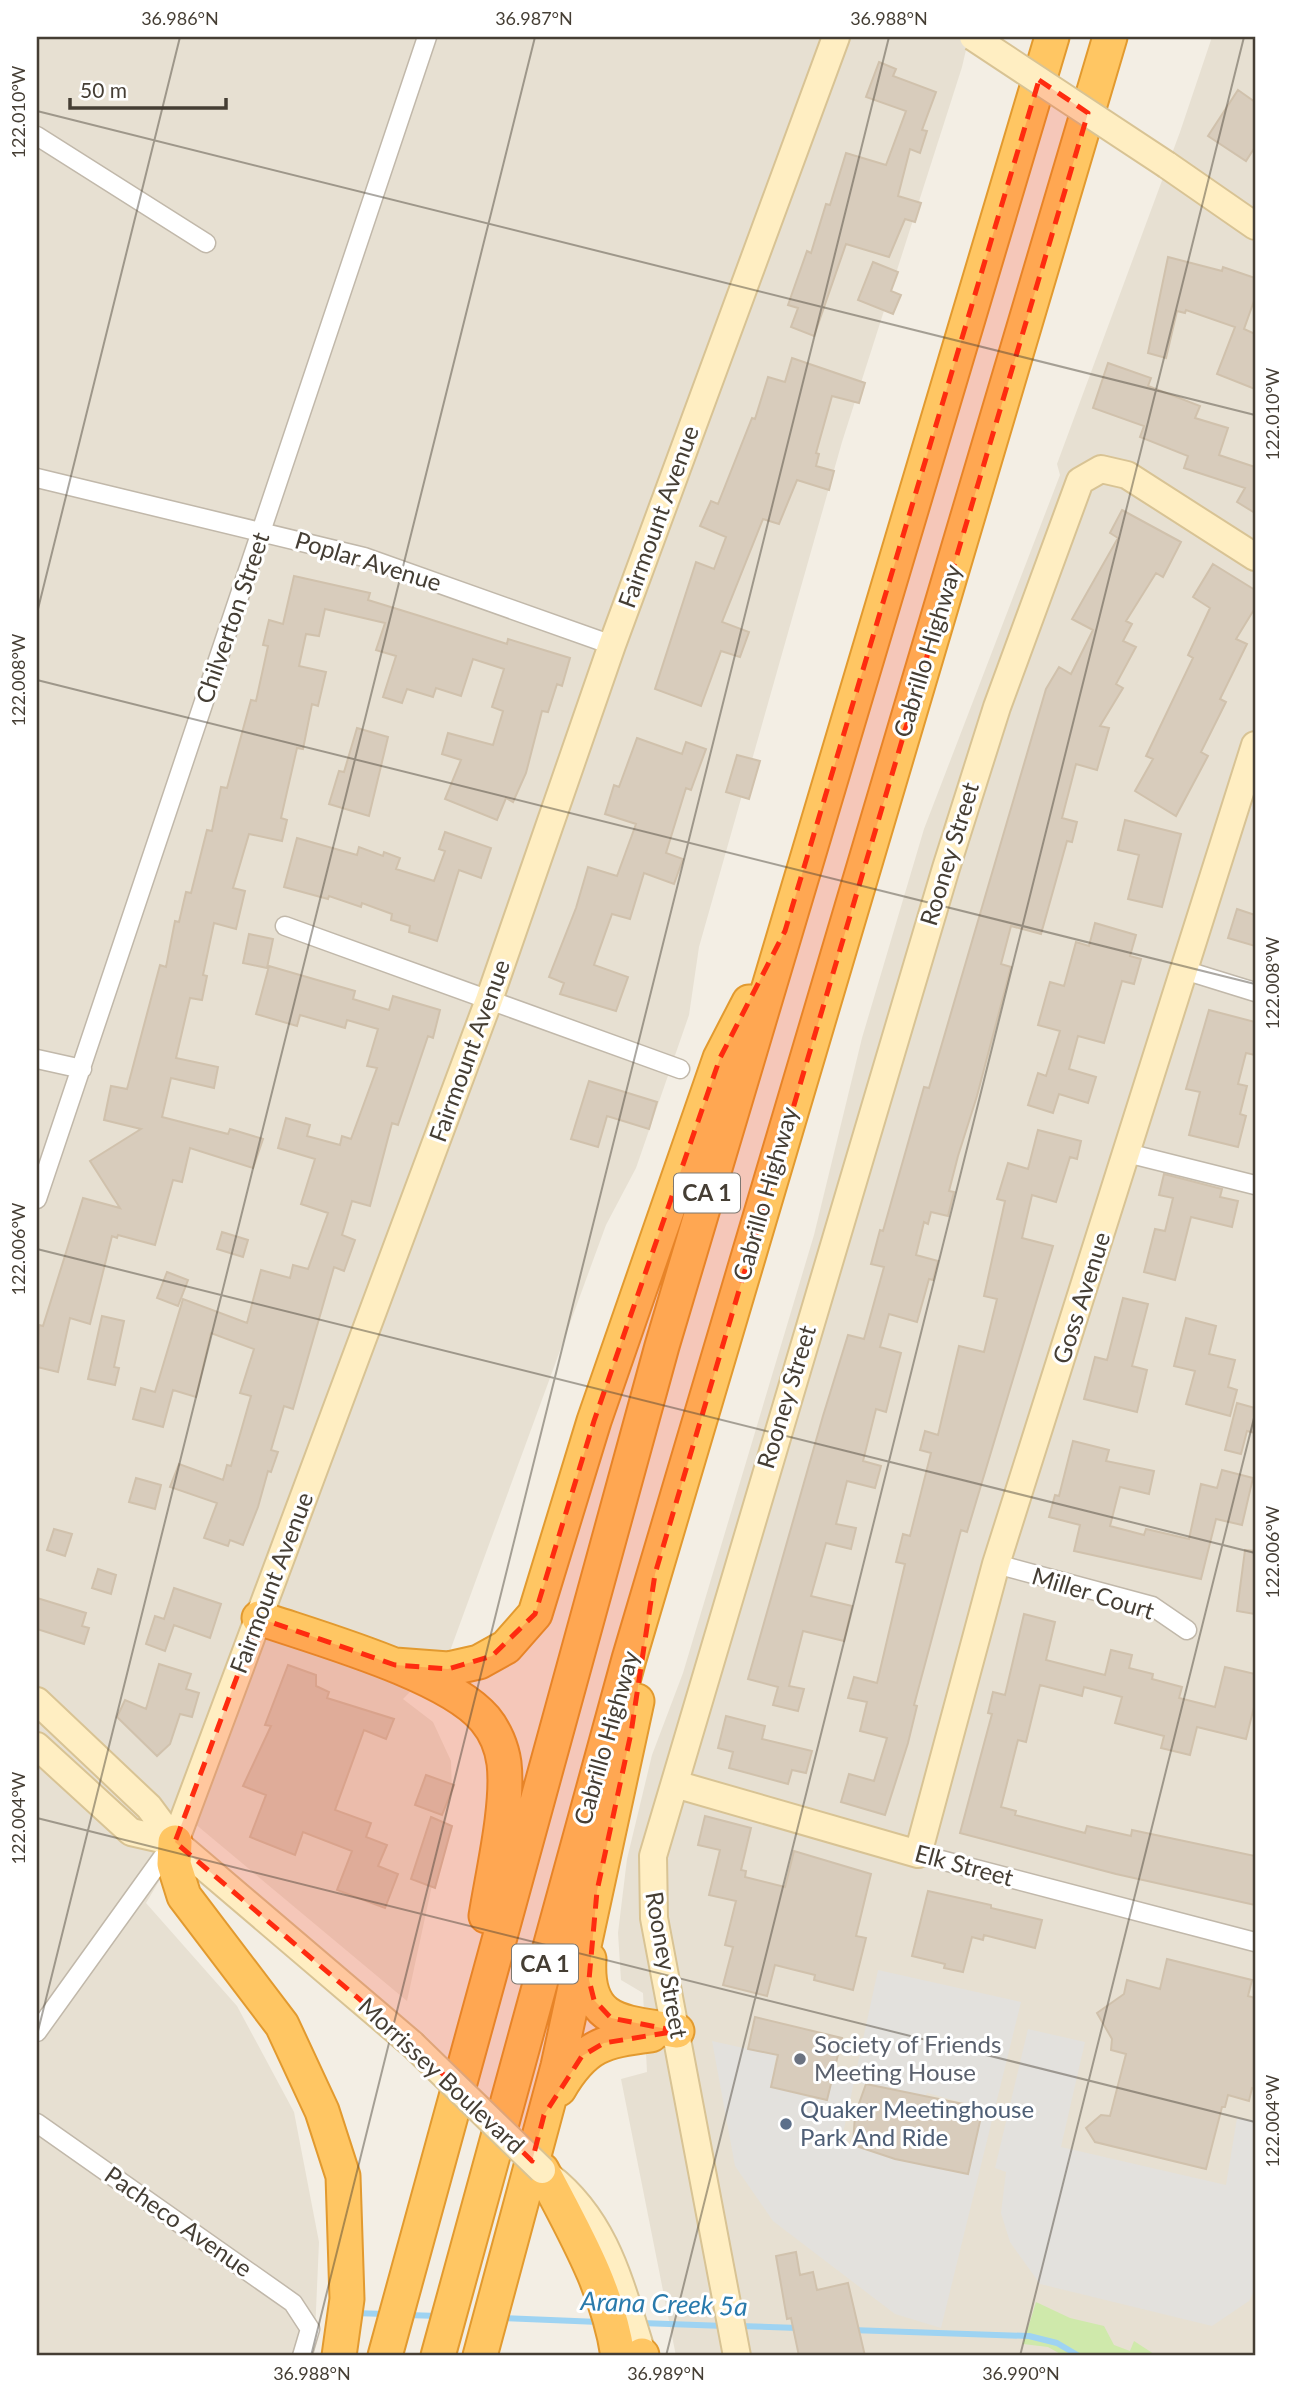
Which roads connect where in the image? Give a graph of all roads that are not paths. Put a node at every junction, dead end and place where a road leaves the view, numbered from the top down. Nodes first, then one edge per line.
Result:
1 (426, 37) edge
2 (836, 37) edge
3 (973, 37) edge
4 (1052, 37) edge
5 (1110, 37) edge
6 (37, 136) edge
7 (1253, 221) edge
8 (206, 243) dead end
9 (37, 478) edge
10 (262, 531) junction
11 (1255, 557) edge
12 (611, 645) junction
13 (1255, 745) edge
14 (285, 926) dead end
15 (785, 931) junction
16 (1184, 970) junction
17 (1255, 992) edge
18 (489, 1000) junction
19 (37, 1059) edge
20 (82, 1069) junction
21 (680, 1069) dead end
22 (1127, 1153) junction
23 (1233, 1178) junction
24 (1255, 1185) edge
25 (37, 1199) edge
26 (1255, 1199) edge
27 (996, 1564) junction
28 (655, 1574) junction
29 (259, 1618) junction
30 (1187, 1630) dead end
31 (395, 1665) junction
32 (37, 1701) edge
33 (37, 1746) edge
34 (676, 1784) junction
35 (175, 1842) junction
36 (918, 1854) junction
37 (597, 1891) junction
38 (1255, 1942) edge
39 (677, 2031) junction
40 (37, 2032) edge
41 (467, 2054) junction
42 (544, 2115) junction
43 (37, 2123) edge
44 (542, 2170) joint
45 (302, 2356) edge
46 (339, 2356) edge
47 (385, 2356) edge
48 (438, 2356) edge
49 (480, 2356) edge
50 (636, 2356) edge
51 (737, 2356) edge

1 - 10 street, Chilverton Street
2 - 12 street, Fairmount Avenue
3 - 7 street, bridge
4 - 15 highway, Cabrillo Highway / CA 1
5 - 28 highway, Cabrillo Highway / CA 1
6 - 8 street
9 - 10 street, Poplar Avenue
10 - 12 street, Poplar Avenue
10 - 20 street, Chilverton Street
11 - 34 street, Rooney Street
12 - 18 street, Fairmount Avenue
13 - 16 street, Goss Avenue
14 - 18 street
15 - 31 highway
15 - 41 highway, Cabrillo Highway / CA 1
16 - 17 street
16 - 22 street, Goss Avenue
18 - 21 street
18 - 29 street, Fairmount Avenue
19 - 20 street
20 - 25 street, Chilverton Street
22 - 23 street
22 - 27 street, Goss Avenue
23 - 24 street
23 - 26 street
27 - 30 street, Miller Court
27 - 36 street, Goss Avenue
28 - 37 highway
28 - 48 highway, Cabrillo Highway / CA 1
29 - 31 highway
29 - 35 street, Fairmount Avenue
31 - 41 highway
32 - 35 street, Morrissey Boulevard
33 - 35 street, Morrissey Boulevard
34 - 36 street, Elk Street
34 - 39 street, Rooney Street
35 - 40 street, Fairmount Avenue
35 - 44 street, Morrissey Boulevard, bridge
35 - 46 highway
36 - 38 street, Elk Street
37 - 39 highway
37 - 42 highway
39 - 42 highway
39 - 51 street, Rooney Street
41 - 47 highway, Cabrillo Highway / CA 1
42 - 49 highway
43 - 45 street, Pacheco Avenue
44 - 50 highway

